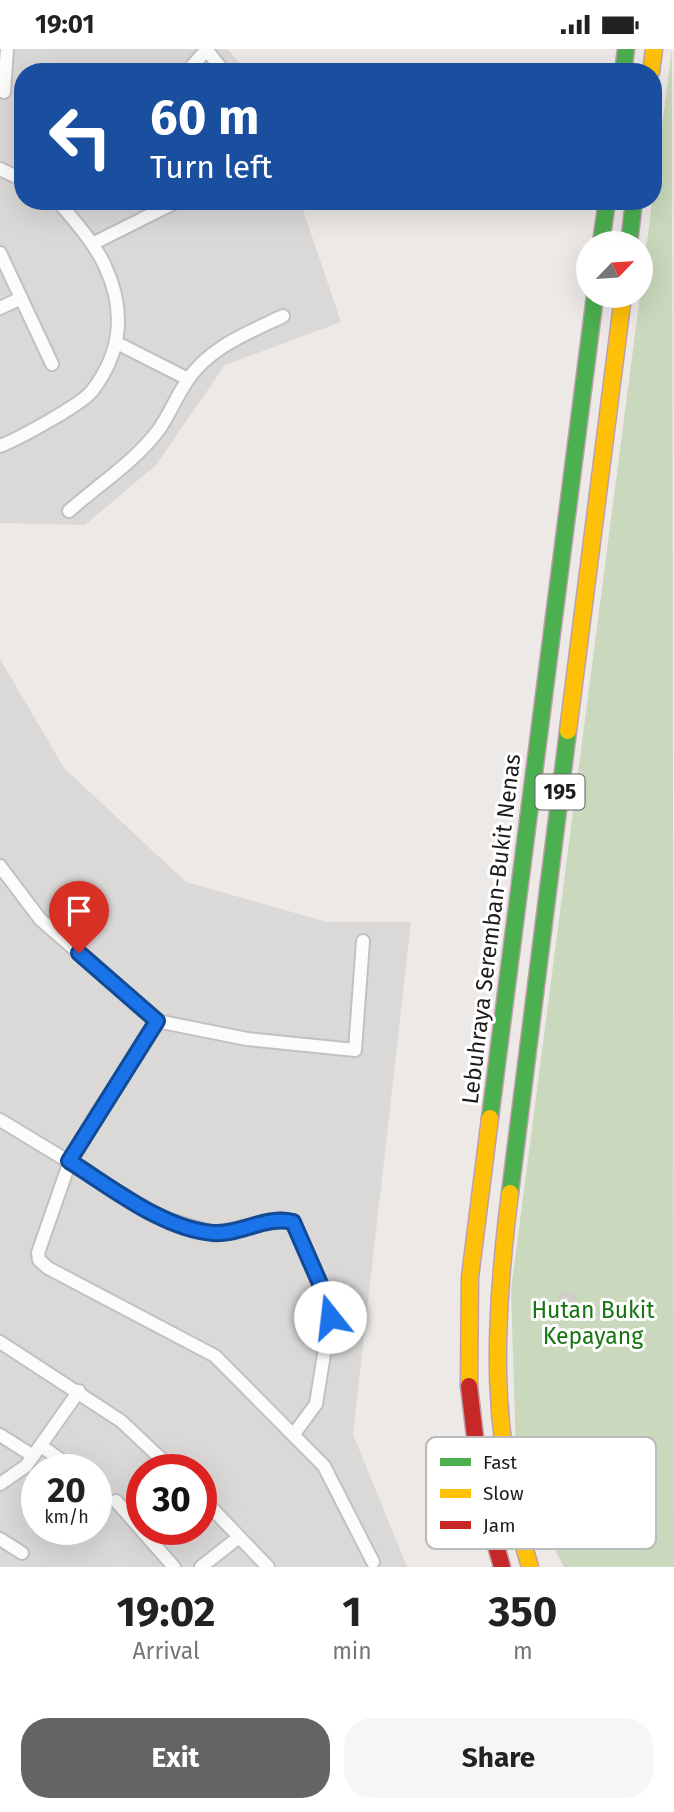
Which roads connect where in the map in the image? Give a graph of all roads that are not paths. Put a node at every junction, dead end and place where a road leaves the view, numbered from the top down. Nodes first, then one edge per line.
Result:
1 (7, 49) edge
2 (206, 49) edge
3 (194, 63) edge
4 (218, 63) edge
5 (4, 92) dead end
6 (65, 210) edge
7 (160, 210) edge
8 (606, 210) edge
9 (633, 210) edge
10 (603, 231) edge
11 (630, 231) edge
12 (92, 244) junction
13 (0, 253) edge
14 (19, 299) junction
15 (0, 308) edge
16 (592, 308) edge
17 (621, 308) edge
18 (284, 316) dead end
19 (117, 343) junction
20 (52, 364) dead end
21 (188, 379) junction
22 (0, 446) edge
23 (69, 511) dead end
24 (0, 866) edge
25 (363, 941) dead end
26 (157, 1021) junction
27 (0, 1120) edge
28 (69, 1161) junction
29 (0, 1342) edge
30 (79, 1391) junction
31 (294, 1434) junction
32 (0, 1435) edge
33 (473, 1437) edge
34 (501, 1437) edge
35 (37, 1451) junction
36 (44, 1454) edge
37 (156, 1454) edge
38 (0, 1484) edge
39 (116, 1501) dead end
40 (217, 1514) edge
41 (239, 1537) junction
42 (0, 1539) edge
43 (495, 1549) edge
44 (525, 1549) edge
45 (538, 1549) edge
46 (22, 1553) dead end
47 (373, 1562) dead end
48 (174, 1567) edge
49 (201, 1567) edge
50 (268, 1567) edge
51 (502, 1567) edge
52 (530, 1567) edge
53 (545, 1567) edge

1 - 5 street
2 - 3 street
2 - 4 street
6 - 12 street
7 - 12 street
8 - 10 highway
9 - 11 highway
12 - 19 street
13 - 14 street
14 - 15 street
14 - 20 street
16 - 33 highway, Lebuhraya Seremban-Bukit Nenas / 195
17 - 34 highway, 195
18 - 21 street
19 - 21 street
19 - 22 street
21 - 23 street
24 - 26 street
25 - 26 street
26 - 28 street
27 - 28 street
28 - 31 street
28 - 31 street
29 - 30 street
30 - 35 street
30 - 37 street
31 - 47 street
32 - 35 street
35 - 36 street
35 - 38 street
39 - 48 street
40 - 41 street
41 - 49 street
41 - 50 street
42 - 46 street
43 - 51 highway, Lebuhraya Seremban-Bukit Nenas / 195
44 - 52 highway, 195
45 - 53 highway

